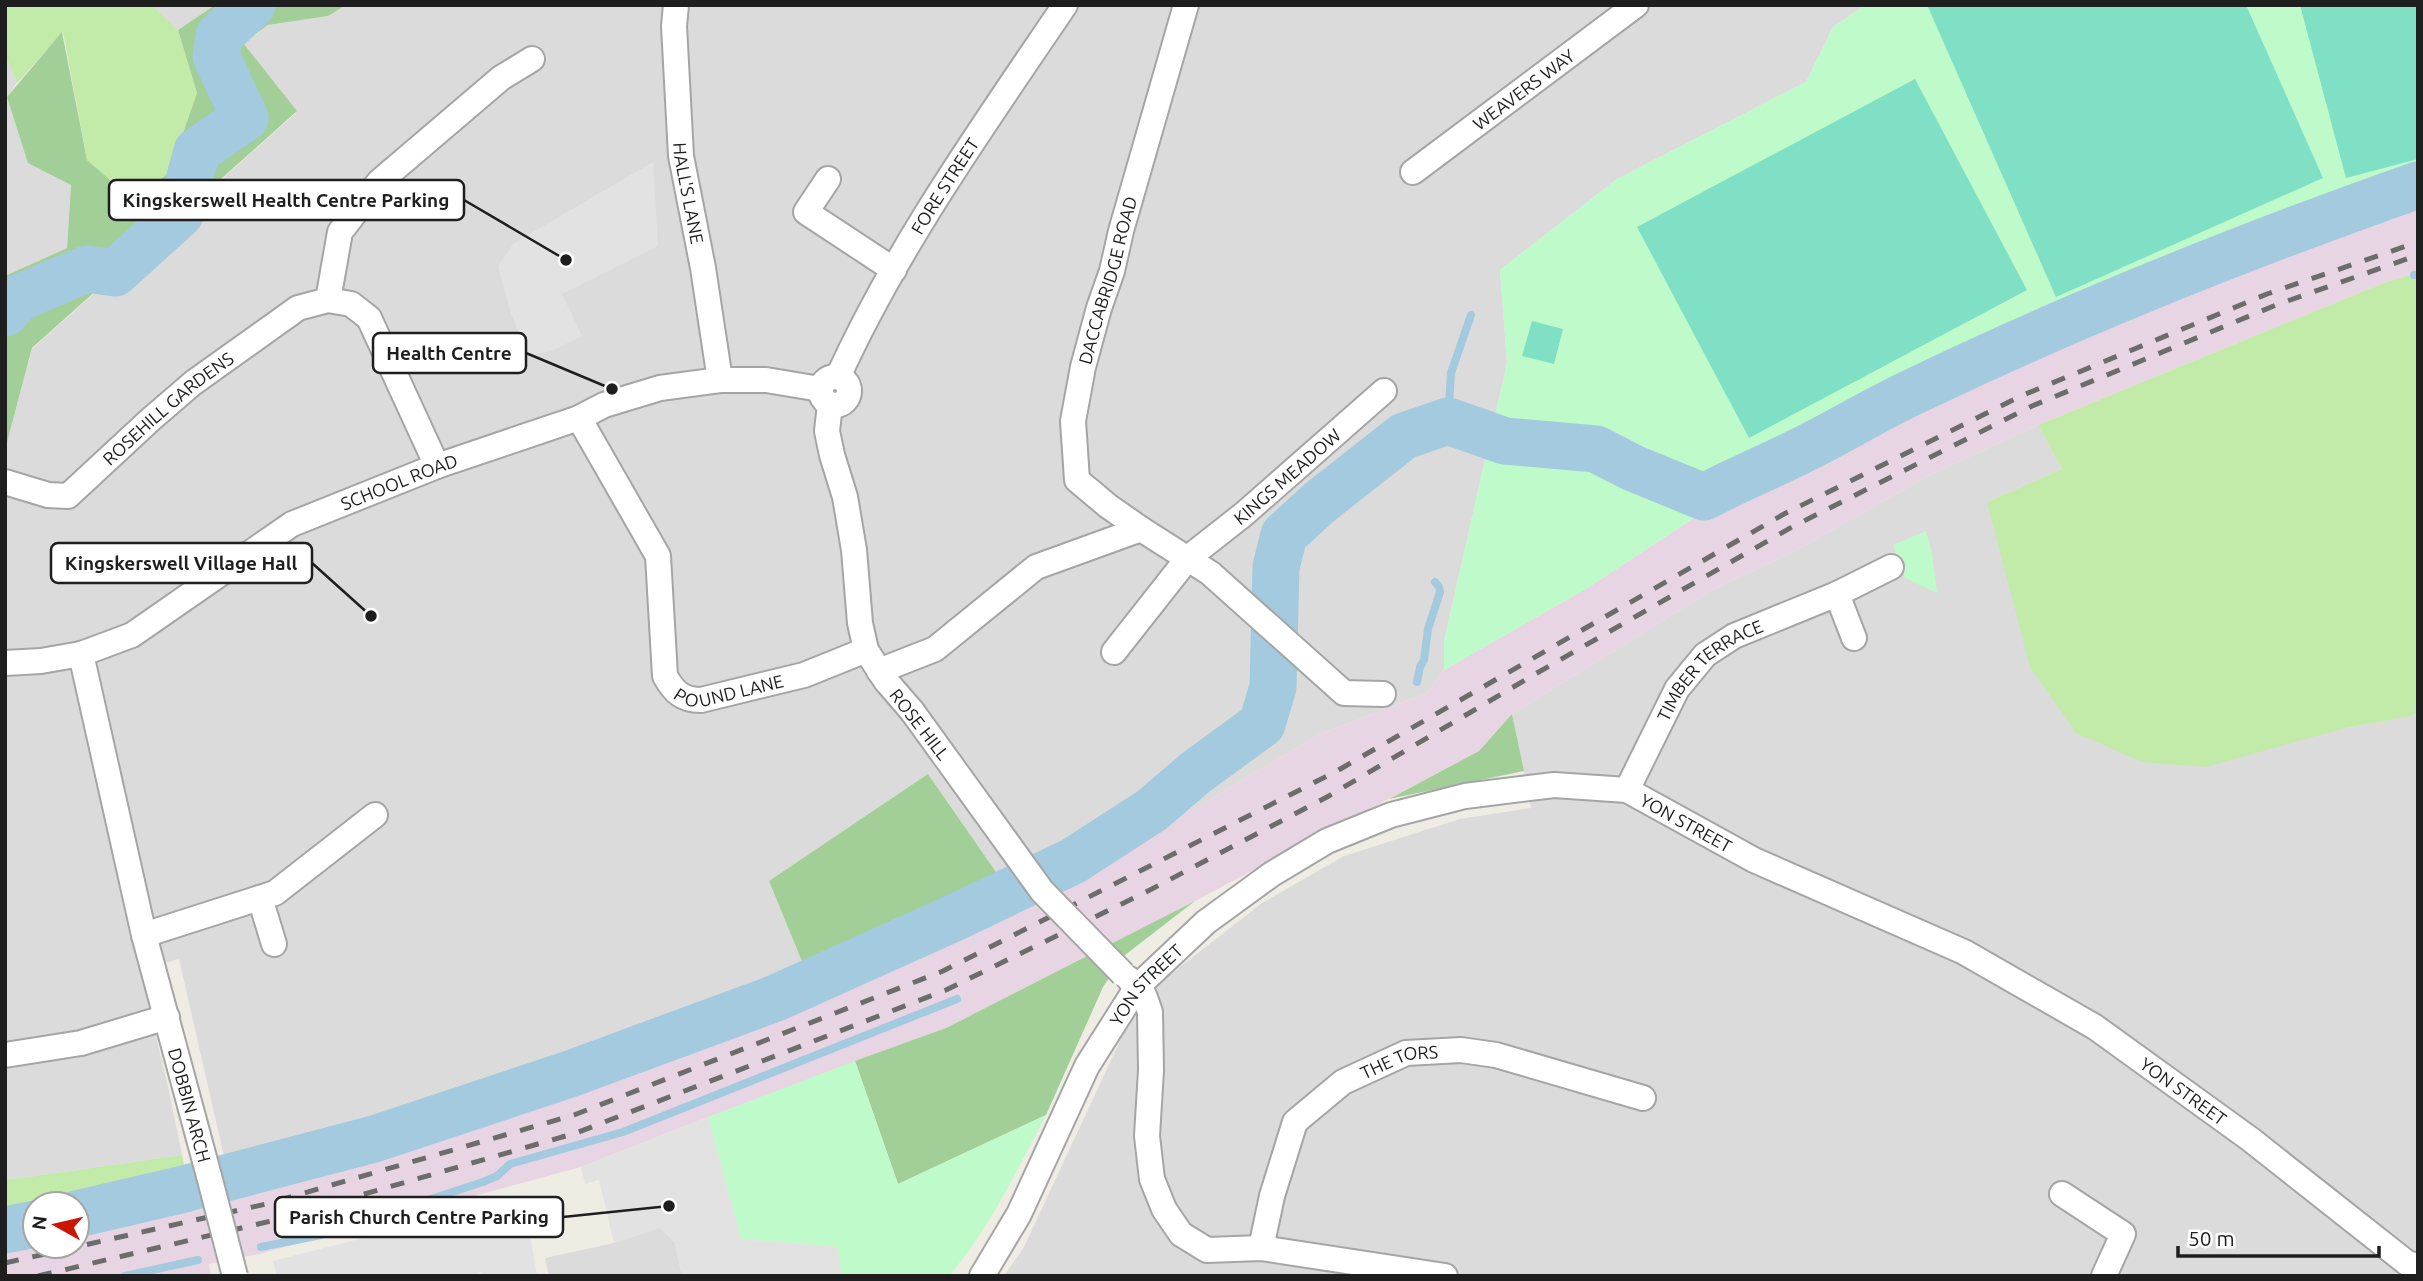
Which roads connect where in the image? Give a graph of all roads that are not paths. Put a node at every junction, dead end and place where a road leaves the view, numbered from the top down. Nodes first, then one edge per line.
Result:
1 (676, 5) edge
2 (1065, 5) edge
3 (1186, 5) edge
4 (1636, 5) edge
5 (533, 59) dead end
6 (1413, 172) dead end
7 (828, 179) dead end
8 (894, 270) junction
9 (328, 300) junction
10 (720, 380) junction
11 (829, 390) junction
12 (1384, 391) dead end
13 (579, 418) junction
14 (437, 466) junction
15 (5, 482) edge
16 (1141, 529) junction
17 (1188, 558) junction
18 (1891, 567) dead end
19 (1837, 594) junction
20 (1854, 638) dead end
21 (866, 650) junction
22 (1114, 652) dead end
23 (81, 654) junction
24 (5, 663) edge
25 (879, 671) junction
26 (1383, 694) dead end
27 (1627, 790) junction
28 (375, 815) dead end
29 (260, 898) junction
30 (144, 935) junction
31 (274, 944) dead end
32 (1130, 981) junction
33 (167, 1017) junction
34 (5, 1055) edge
35 (1643, 1097) dead end
36 (2062, 1194) dead end
37 (1261, 1248) junction
38 (2404, 1268) edge
39 (235, 1276) edge
40 (982, 1276) edge
41 (1445, 1276) edge
42 (2104, 1276) edge

1 - 10 street, HALL'S LANE
2 - 8 street, FORE STREET
3 - 16 street, DACCABRIDGE ROAD
4 - 6 street, WEAVERS WAY
5 - 9 street
7 - 8 street
8 - 11 street, FORE STREET
9 - 14 street
9 - 15 street, ROSEHILL GARDENS
10 - 11 street, SCHOOL ROAD
10 - 13 street, SCHOOL ROAD
11 - 21 street, ROSE HILL
12 - 17 street, KINGS MEADOW
13 - 14 street, SCHOOL ROAD
13 - 21 street, POUND LANE
14 - 23 street, SCHOOL ROAD
16 - 17 street, DACCABRIDGE ROAD
16 - 25 street
17 - 22 street, KINGS MEADOW
17 - 26 street, DACCABRIDGE ROAD
18 - 19 street, TIMBER TERRACE
19 - 20 street
19 - 27 street, TIMBER TERRACE
21 - 25 street, ROSE HILL
23 - 24 street, SCHOOL ROAD
23 - 30 street, DOBBIN ARCH
25 - 32 street, ROSE HILL, bridge
27 - 32 street, YON STREET
27 - 38 street, YON STREET
28 - 29 street
29 - 30 street
29 - 31 street
30 - 33 street, DOBBIN ARCH
32 - 37 street
32 - 40 street, YON STREET
33 - 34 street
33 - 39 street, DOBBIN ARCH, bridge
35 - 37 street, THE TORS
36 - 42 street
37 - 41 street

